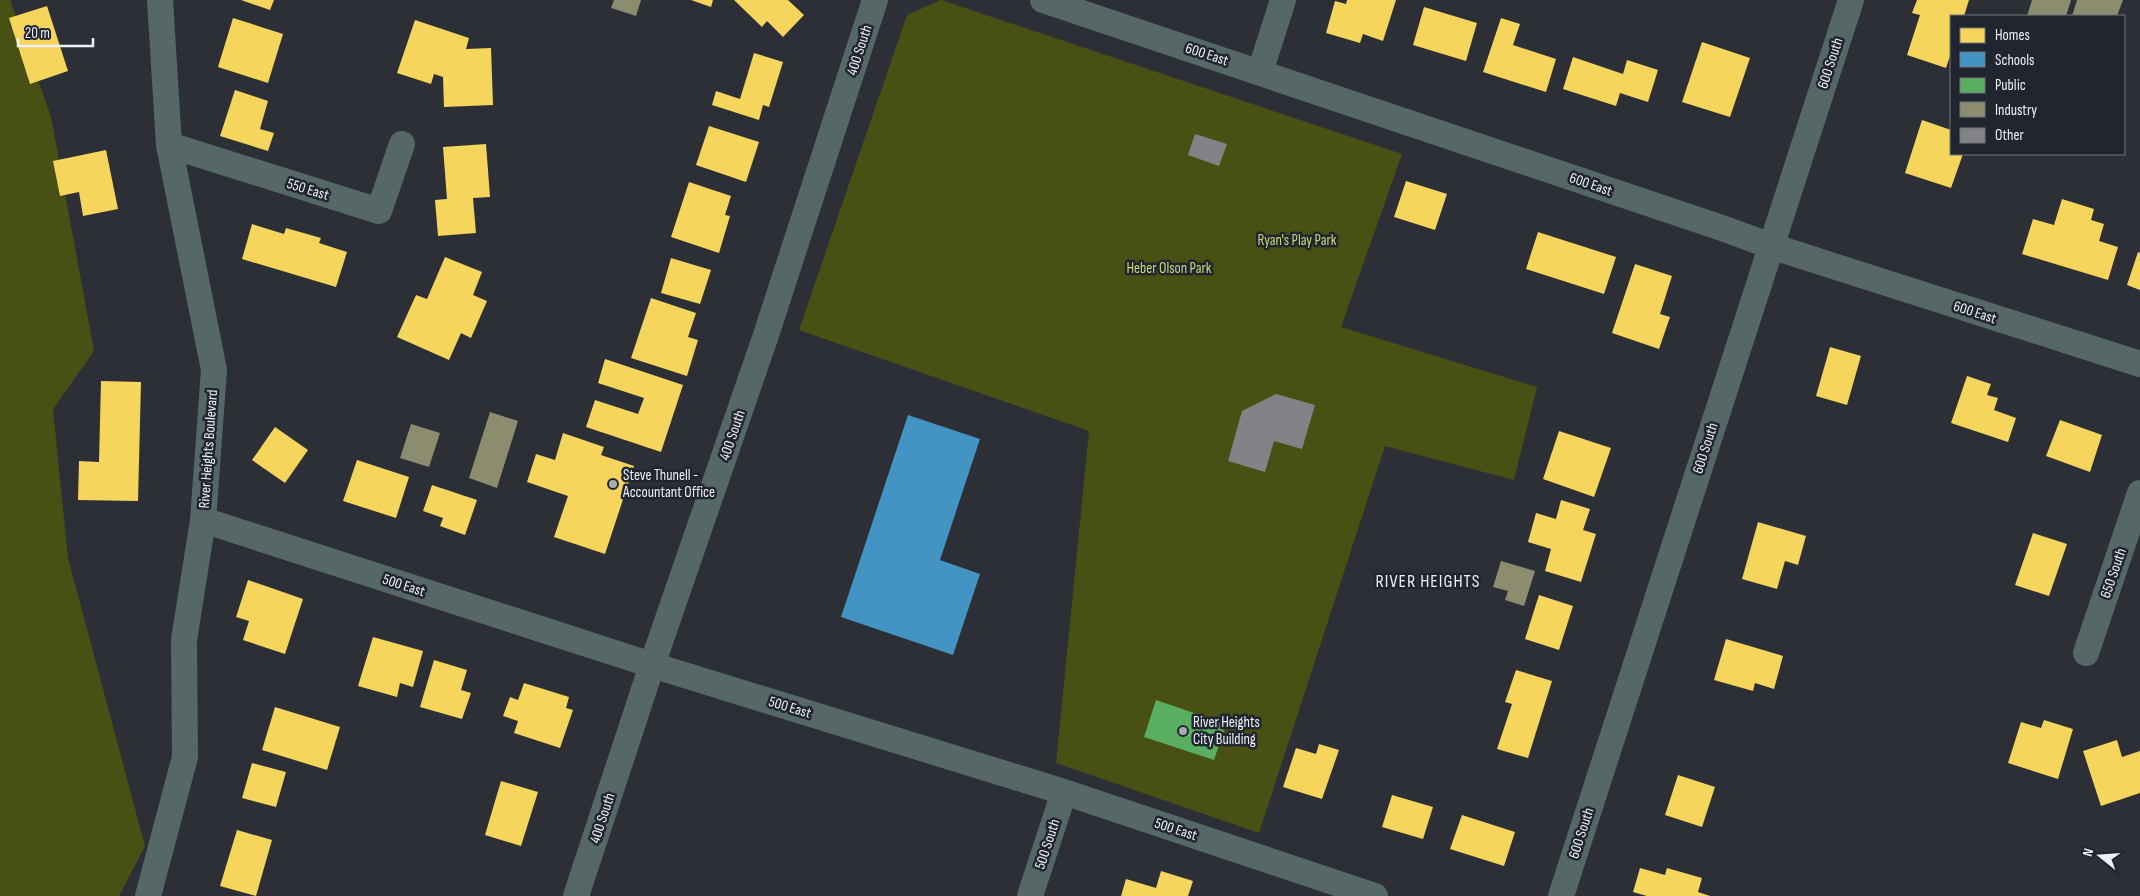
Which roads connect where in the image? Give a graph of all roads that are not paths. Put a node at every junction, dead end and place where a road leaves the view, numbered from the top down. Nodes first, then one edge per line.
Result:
1 (160, 0) edge
2 (875, 0) edge
3 (1043, 0) edge
4 (1284, 0) edge
5 (1851, 0) edge
6 (1260, 72) junction
7 (402, 144) dead end
8 (169, 145) junction
9 (1771, 246) junction
10 (2140, 364) edge
11 (2140, 493) edge
12 (203, 520) junction
13 (2086, 653) dead end
14 (652, 665) junction
15 (1064, 792) junction
16 (148, 896) edge
17 (576, 896) edge
18 (1030, 896) edge
19 (1375, 896) edge
20 (1561, 896) edge

1 - 8 street, River Heights Boulevard
2 - 14 street, 400 South
3 - 6 street, 600 East
4 - 6 street
5 - 9 street, 600 South
6 - 9 street, 600 East
7 - 8 street, 550 East
8 - 12 street, River Heights Boulevard
9 - 10 street, 600 East
9 - 20 street, 600 South
11 - 13 street, 650 South
12 - 14 street, 500 East
12 - 16 street, River Heights Boulevard
14 - 15 street, 500 East
14 - 17 street, 400 South
15 - 18 street, 500 South
15 - 19 street, 500 East

